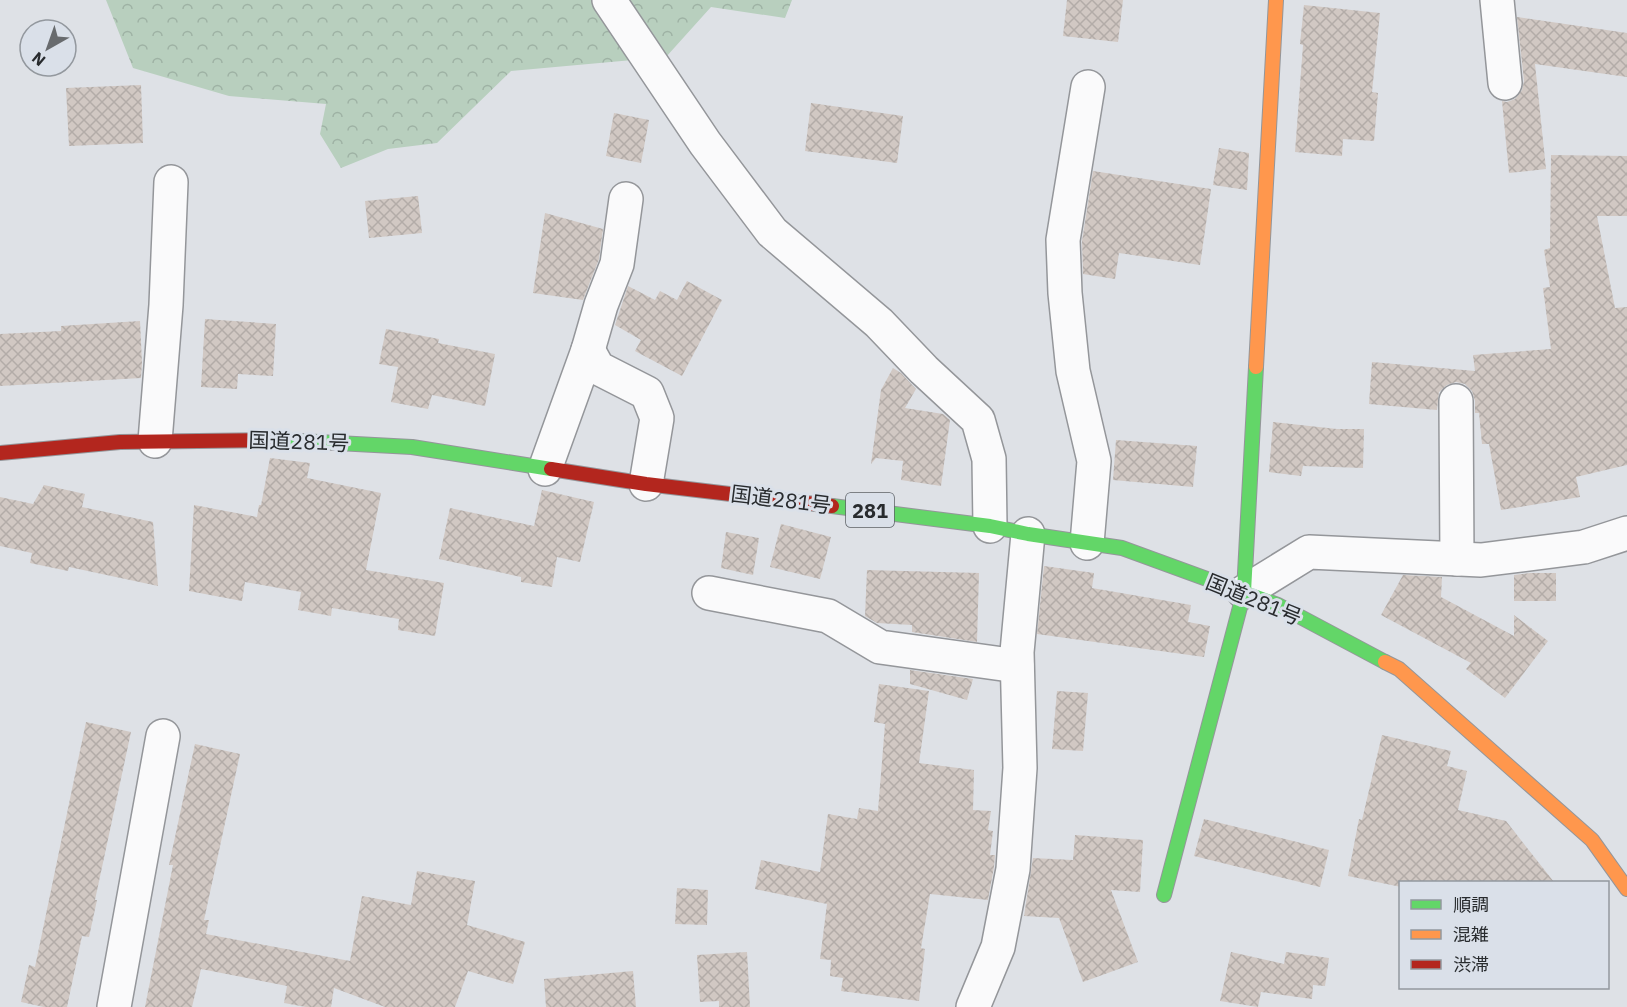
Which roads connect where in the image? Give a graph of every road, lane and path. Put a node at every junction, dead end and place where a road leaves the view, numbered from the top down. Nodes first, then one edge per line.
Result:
1 (609, 0) edge
2 (1276, 0) edge
3 (1497, 0) edge
4 (1505, 83) dead end
5 (1088, 87) dead end
6 (171, 182) dead end
7 (626, 199) dead end
8 (588, 350) junction
9 (1456, 401) dead end
10 (155, 441) junction
11 (0, 453) edge
12 (545, 469) junction
13 (646, 484) junction
14 (990, 526) junction
15 (1627, 533) edge
16 (1028, 534) junction
17 (1087, 543) junction
18 (1457, 559) junction
19 (1244, 592) junction
20 (709, 593) dead end
21 (1017, 666) junction
22 (163, 736) dead end
23 (1627, 889) edge
24 (1164, 895) dead end
25 (972, 1006) edge
26 (114, 1007) edge

1 - 14 street
2 - 19 main road
3 - 4 street
5 - 17 street
6 - 10 street
7 - 8 street
8 - 12 street
8 - 13 street
9 - 18 street
10 - 11 main road, 国道281号 / 281
10 - 12 main road, 国道281号 / 281
12 - 13 main road, 国道281号 / 281
13 - 14 main road, 国道281号 / 281
14 - 16 main road, 国道281号 / 281
15 - 18 street
16 - 17 main road, 国道281号 / 281
16 - 21 street
17 - 19 main road, 国道281号 / 281
18 - 19 street
19 - 23 main road, 国道281号 / 281
19 - 24 main road
20 - 21 street
21 - 25 street
22 - 26 street

